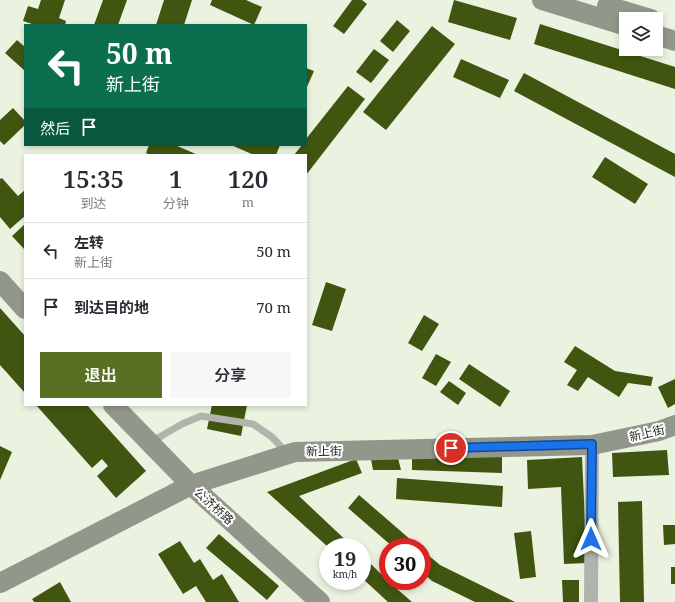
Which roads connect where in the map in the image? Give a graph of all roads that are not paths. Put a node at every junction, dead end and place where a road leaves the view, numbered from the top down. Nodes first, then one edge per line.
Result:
1 (542, 0) edge
2 (588, 0) edge
3 (628, 12) edge
4 (663, 23) edge
5 (619, 24) edge
6 (675, 26) edge
7 (663, 37) edge
8 (675, 41) edge
9 (0, 281) edge
10 (24, 308) edge
11 (114, 406) edge
12 (675, 426) edge
13 (149, 443) junction
14 (592, 444) junction
15 (288, 454) junction
16 (191, 485) junction
17 (0, 583) edge
18 (320, 602) edge
19 (591, 602) edge

1 - 5 main road
2 - 3 main road
4 - 6 main road
7 - 8 main road
9 - 10 main road
11 - 13 main road, 公济桥路
12 - 14 main road, 新上街
13 - 15 lane
13 - 16 main road, 公济桥路
14 - 15 main road, 新上街
14 - 19 street
15 - 16 main road, 新上街
16 - 17 main road, 新上街
16 - 18 main road, 公济桥路

